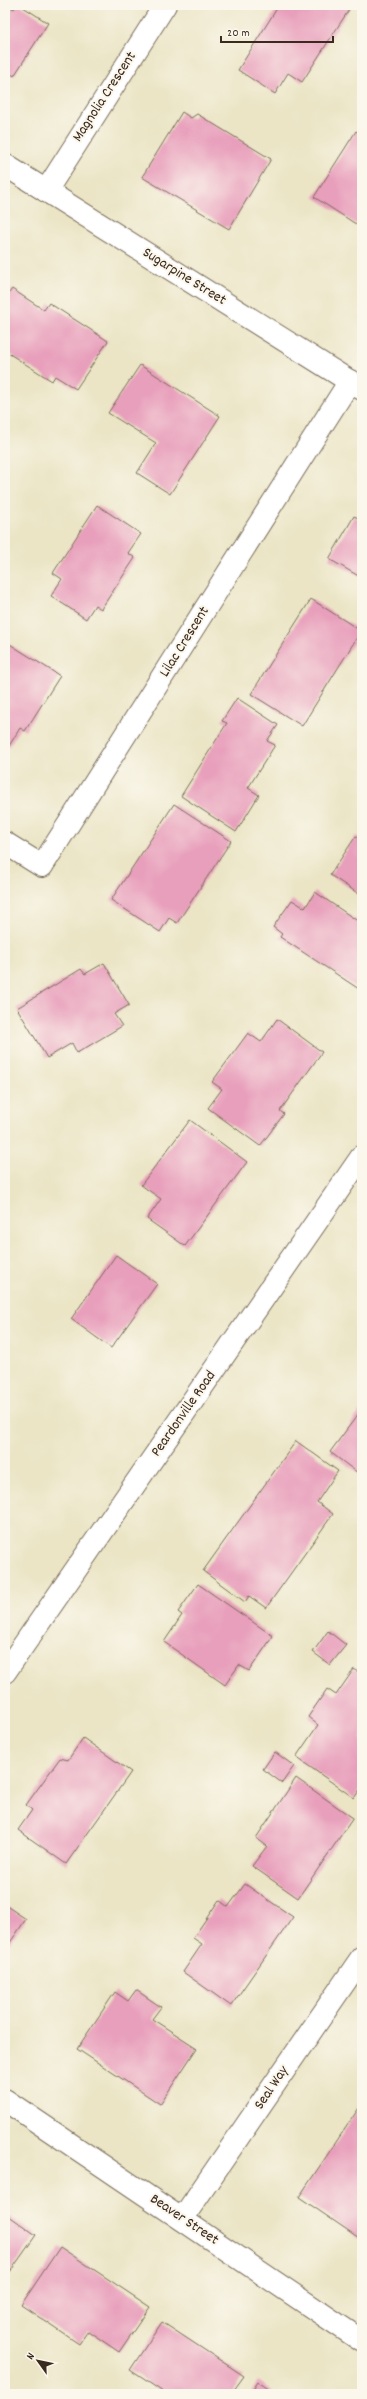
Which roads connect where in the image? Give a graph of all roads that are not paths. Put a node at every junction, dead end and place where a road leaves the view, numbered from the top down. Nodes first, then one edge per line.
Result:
1 (165, 5) edge
2 (5, 165) edge
3 (46, 191) junction
4 (356, 385) edge
5 (5, 843) edge
6 (362, 1156) edge
7 (6, 1669) edge
8 (362, 1956) edge
9 (5, 2100) edge
10 (182, 2219) junction
11 (362, 2341) edge

1 - 3 street, Magnolia Crescent
2 - 3 street, Sugarpine Street
3 - 4 street, Sugarpine Street
4 - 5 street, Lilac Crescent
6 - 7 street, Peardonville Road
8 - 10 street, Seal Way
9 - 10 street, Beaver Street
10 - 11 street, Beaver Street

